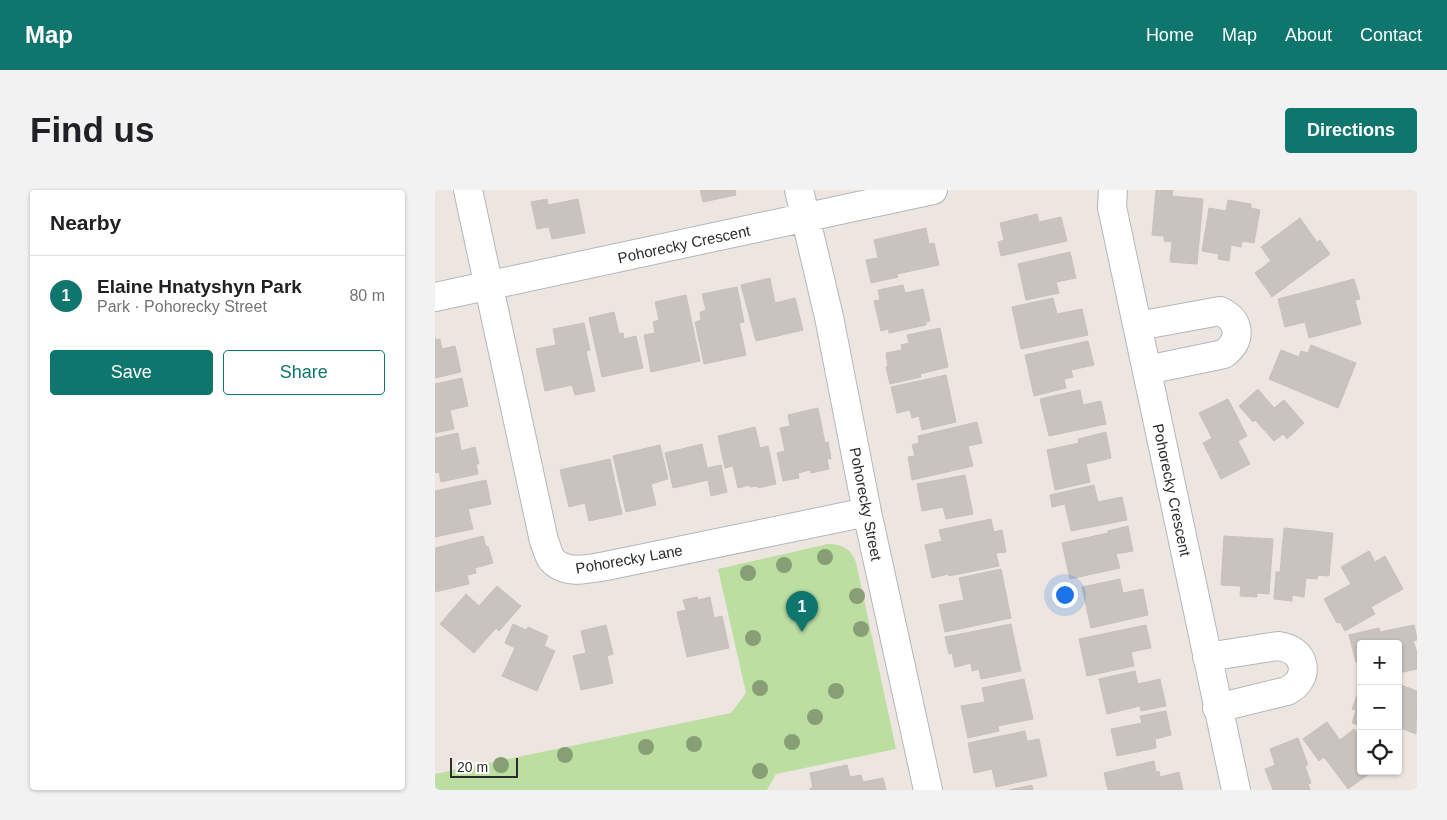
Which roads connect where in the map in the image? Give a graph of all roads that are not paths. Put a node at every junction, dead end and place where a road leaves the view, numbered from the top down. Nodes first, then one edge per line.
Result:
1 (468, 190) edge
2 (799, 190) edge
3 (933, 190) edge
4 (1113, 190) edge
5 (805, 218) junction
6 (488, 286) junction
7 (435, 297) edge
8 (1138, 326) junction
9 (1147, 370) junction
10 (867, 512) junction
11 (1207, 657) junction
12 (1217, 708) junction
13 (927, 790) edge
14 (1236, 790) edge

1 - 6 street, Pohorecky Lane
2 - 5 street, Pohorecky Street
3 - 5 street, Pohorecky Crescent
4 - 8 street, Pohorecky Crescent
5 - 6 street, Pohorecky Crescent
5 - 10 street, Pohorecky Street
6 - 7 street, Pohorecky Crescent
6 - 10 street, Pohorecky Lane
8 - 9 street, Pohorecky Crescent
8 - 9 street
9 - 11 street, Pohorecky Crescent
10 - 13 street, Pohorecky Street
11 - 12 street, Pohorecky Crescent
11 - 12 street
12 - 14 street, Pohorecky Crescent

